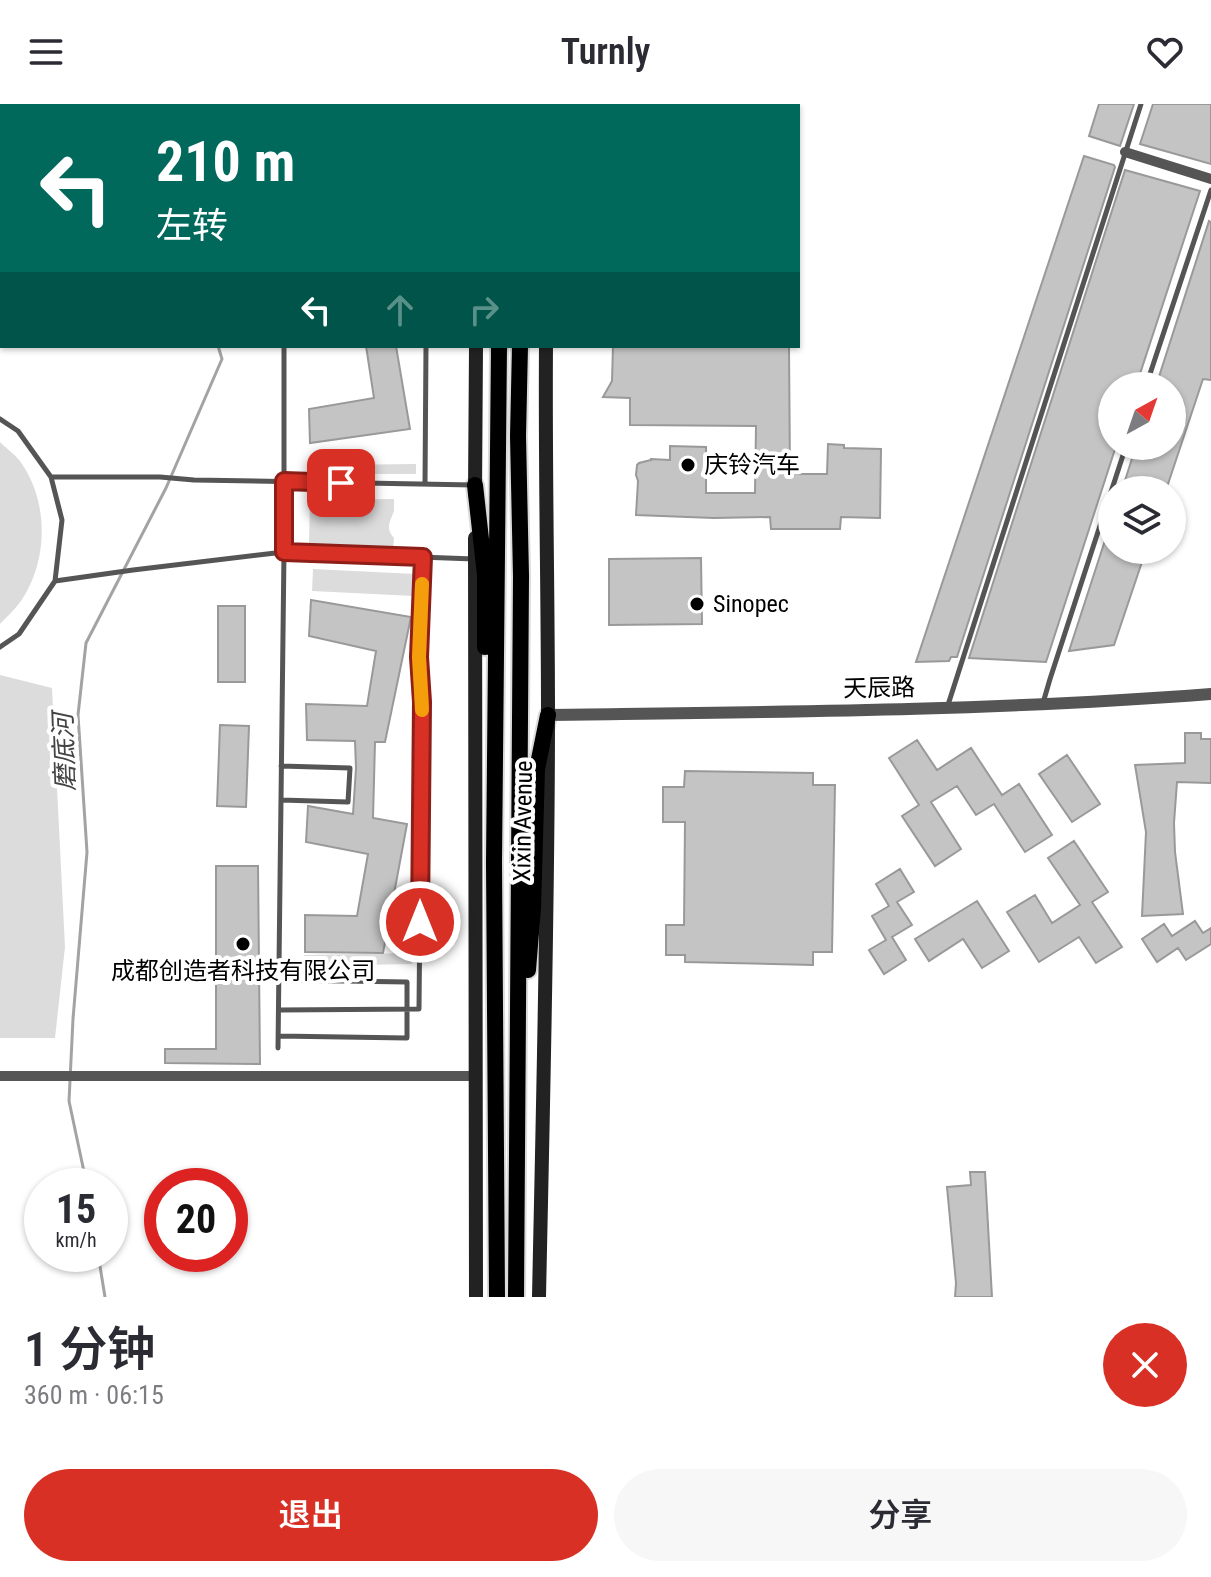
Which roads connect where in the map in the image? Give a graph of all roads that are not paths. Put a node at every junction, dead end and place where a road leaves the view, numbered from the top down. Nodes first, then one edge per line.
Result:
1 (1141, 104) edge
2 (1125, 152) junction
3 (1211, 179) edge
4 (1211, 190) edge
5 (284, 348) edge
6 (426, 348) edge
7 (476, 348) edge
8 (499, 348) edge
9 (520, 348) edge
10 (546, 348) edge
11 (1151, 372) edge
12 (0, 419) edge
13 (1121, 460) edge
14 (51, 477) junction
15 (284, 481) junction
16 (425, 484) junction
17 (475, 485) junction
18 (284, 552) junction
19 (423, 557) junction
20 (475, 559) junction
21 (55, 581) junction
22 (0, 647) edge
23 (1211, 694) edge
24 (1043, 704) junction
25 (947, 709) junction
26 (548, 715) junction
27 (281, 766) junction
28 (281, 800) junction
29 (494, 862) junction
30 (279, 980) junction
31 (279, 1010) junction
32 (407, 1010) junction
33 (278, 1036) junction
34 (278, 1048) dead end
35 (0, 1076) edge
36 (476, 1076) junction
37 (517, 1083) junction
38 (476, 1297) edge
39 (497, 1297) edge
40 (516, 1297) edge
41 (539, 1297) edge

1 - 2 lane
2 - 3 street
2 - 25 lane
4 - 11 lane
5 - 15 lane
6 - 16 lane
7 - 17 main road, Xixin Avenue
8 - 29 highway, Xixin Avenue
9 - 37 highway, Xixin Avenue
10 - 26 main road, Xixin Avenue
12 - 14 lane
13 - 24 lane
14 - 15 lane
14 - 21 lane
15 - 16 lane
15 - 18 lane
16 - 17 lane
17 - 20 main road, Xixin Avenue
17 - 29 highway
18 - 19 lane
18 - 21 lane
18 - 27 lane
19 - 20 lane
19 - 32 lane
20 - 36 main road, Xixin Avenue
21 - 22 lane
23 - 24 street, 天辰路
24 - 25 street, 天辰路
25 - 26 street, 天辰路
26 - 37 highway
26 - 41 main road, Xixin Avenue
27 - 28 lane
27 - 28 lane
28 - 30 lane
29 - 39 highway, Xixin Avenue
30 - 31 lane
30 - 32 lane
31 - 32 lane
31 - 33 lane
32 - 33 lane
33 - 34 lane
35 - 36 street
36 - 38 main road, Xixin Avenue
37 - 40 highway, Xixin Avenue

